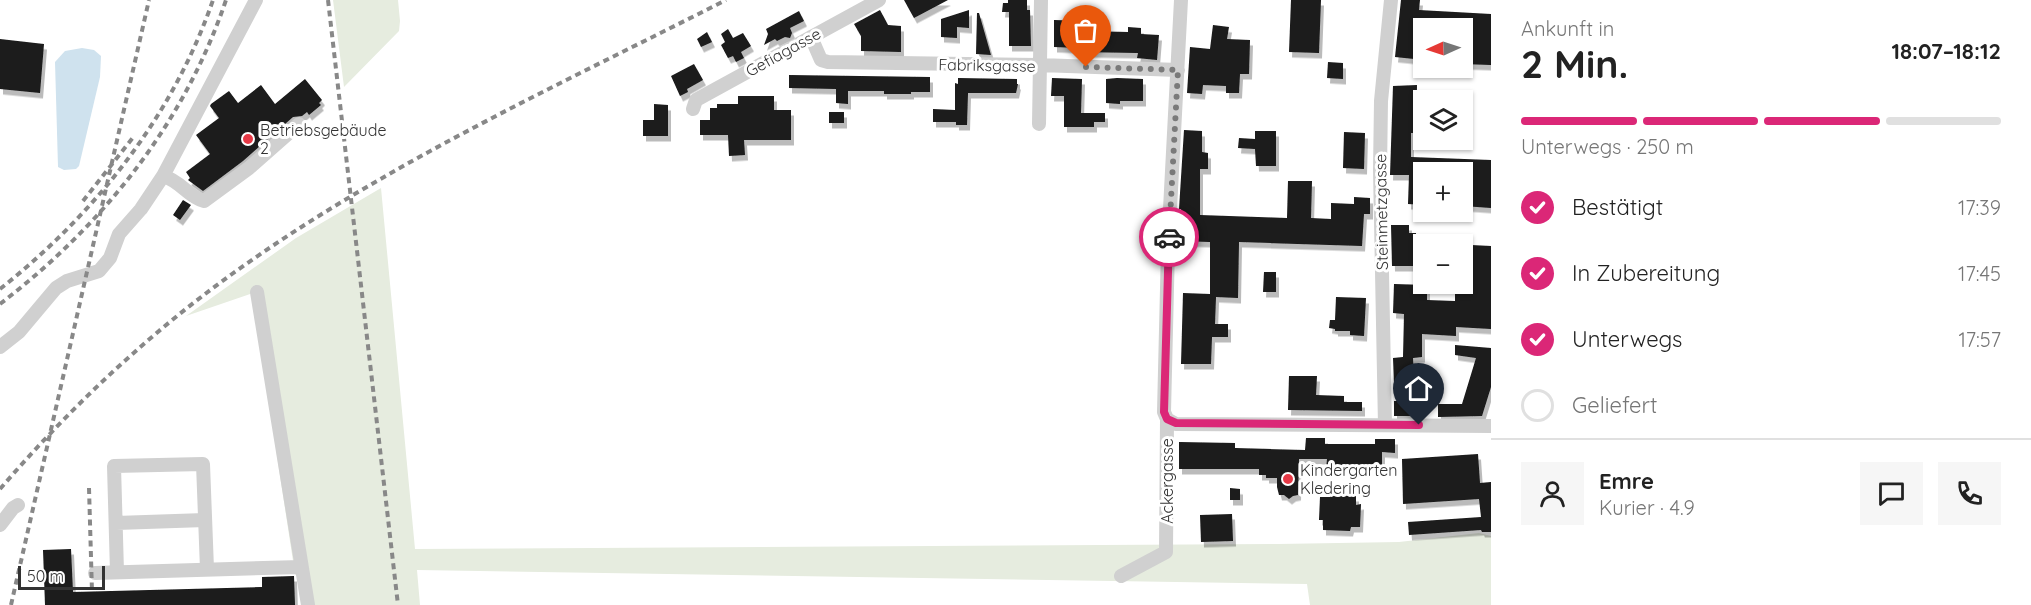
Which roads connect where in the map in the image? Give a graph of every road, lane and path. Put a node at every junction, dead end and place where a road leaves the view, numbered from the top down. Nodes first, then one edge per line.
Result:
1 (256, 0) edge
2 (879, 0) edge
3 (1041, 0) edge
4 (1181, 0) edge
5 (1391, 0) edge
6 (811, 37) junction
7 (1040, 65) junction
8 (1178, 70) junction
9 (693, 109) dead end
10 (299, 124) dead end
11 (1040, 124) dead end
12 (163, 176) junction
13 (257, 292) dead end
14 (0, 347) edge
15 (1167, 419) junction
16 (1490, 424) edge
17 (1385, 425) junction
18 (18, 505) dead end
19 (206, 520) junction
20 (116, 523) junction
21 (0, 525) edge
22 (301, 567) junction
23 (207, 569) junction
24 (117, 572) junction
25 (95, 573) dead end
26 (1121, 576) dead end
27 (308, 605) edge

1 - 12 street
2 - 6 street, Gefiagasse
3 - 7 street
4 - 8 street, Ackergasse
5 - 17 street, Steinmetzgasse
6 - 7 street, Fabriksgasse
6 - 9 street, Gefiagasse
7 - 8 street, Fabriksgasse
7 - 11 street
8 - 15 street, Ackergasse
10 - 12 street
12 - 14 street
13 - 22 street
15 - 17 street
15 - 26 street, Ackergasse
16 - 17 street
18 - 21 street
19 - 20 street
19 - 20 street
19 - 23 street
20 - 24 street
22 - 23 street
22 - 27 street
23 - 24 street
24 - 25 street

